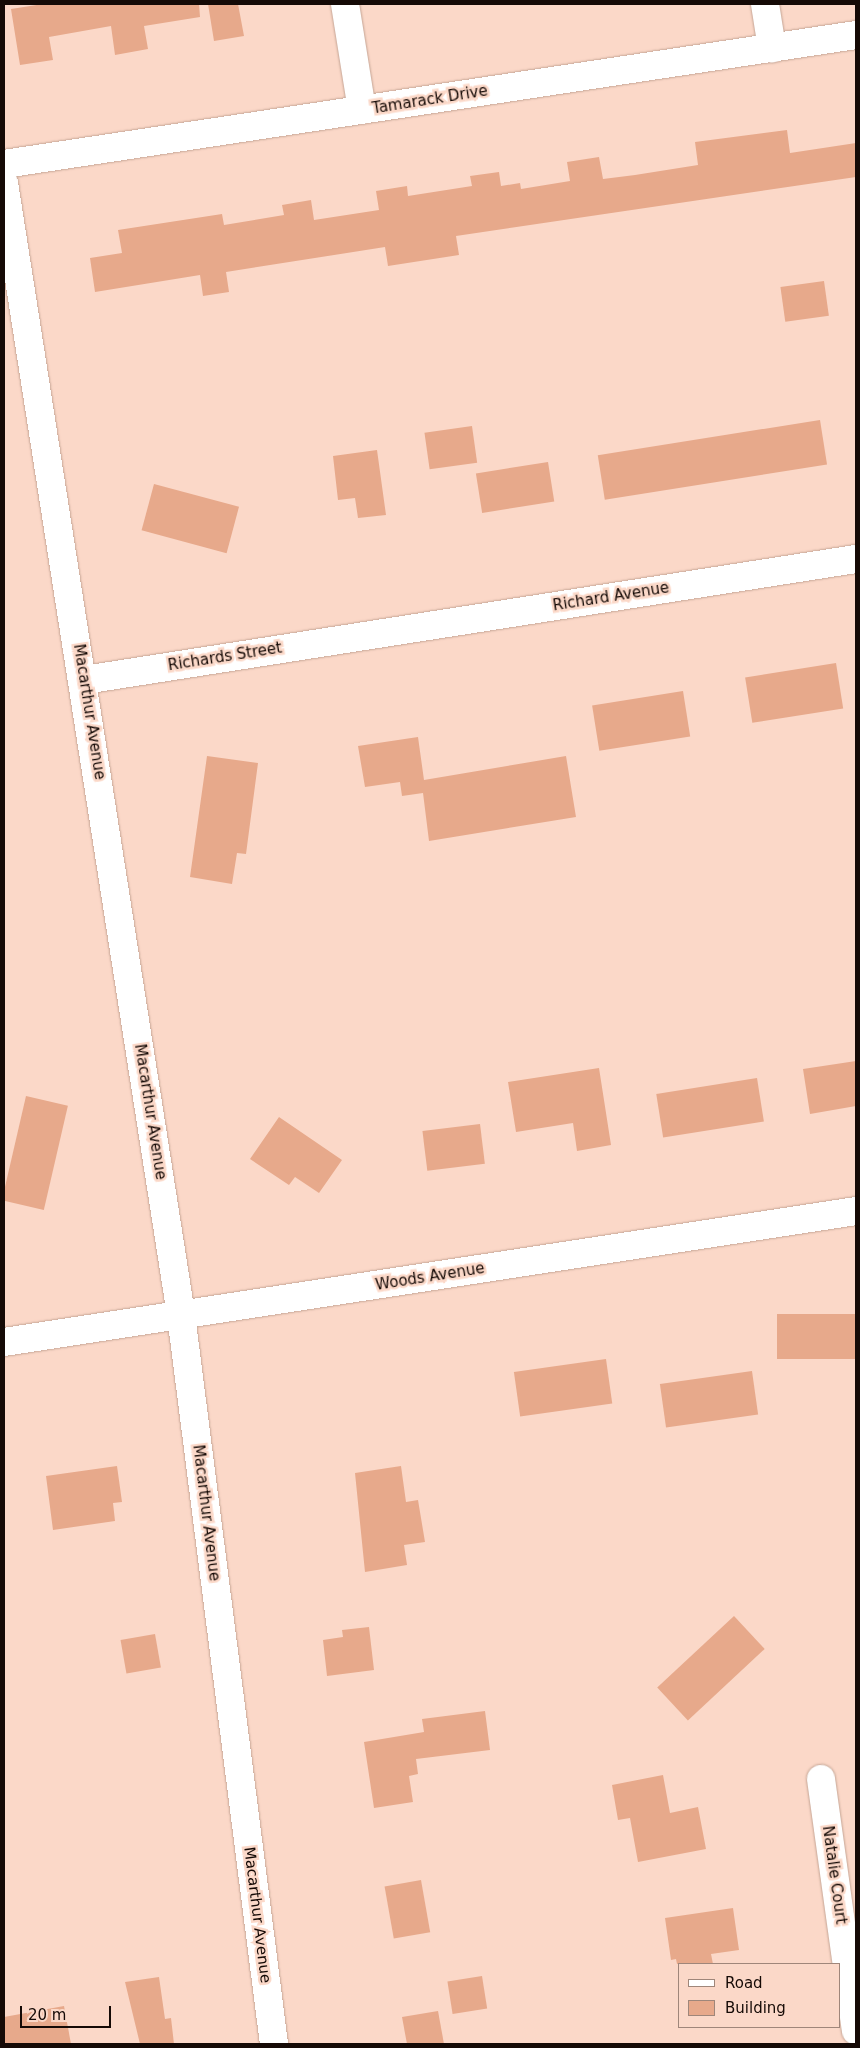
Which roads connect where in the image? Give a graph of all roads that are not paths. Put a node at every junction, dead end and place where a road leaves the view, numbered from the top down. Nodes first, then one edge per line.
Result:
1 (345, 4) edge
2 (764, 4) edge
3 (856, 35) edge
4 (772, 48) junction
5 (362, 110) junction
6 (4, 164) edge
7 (4, 183) edge
8 (856, 559) edge
9 (366, 635) joint
10 (84, 680) junction
11 (856, 1211) edge
12 (181, 1315) junction
13 (4, 1342) edge
14 (821, 1779) dead end
15 (856, 2031) edge
16 (274, 2044) edge

1 - 5 street
2 - 4 street
3 - 4 street, Tamarack Drive
4 - 5 street, Tamarack Drive
5 - 6 street, Tamarack Drive
7 - 10 street, Macarthur Avenue
8 - 9 street, Richard Avenue
9 - 10 street, Richards Street
10 - 12 street, Macarthur Avenue
11 - 12 street, Woods Avenue
12 - 13 street, Woods Avenue
12 - 16 street, Macarthur Avenue
14 - 15 street, Natalie Court

